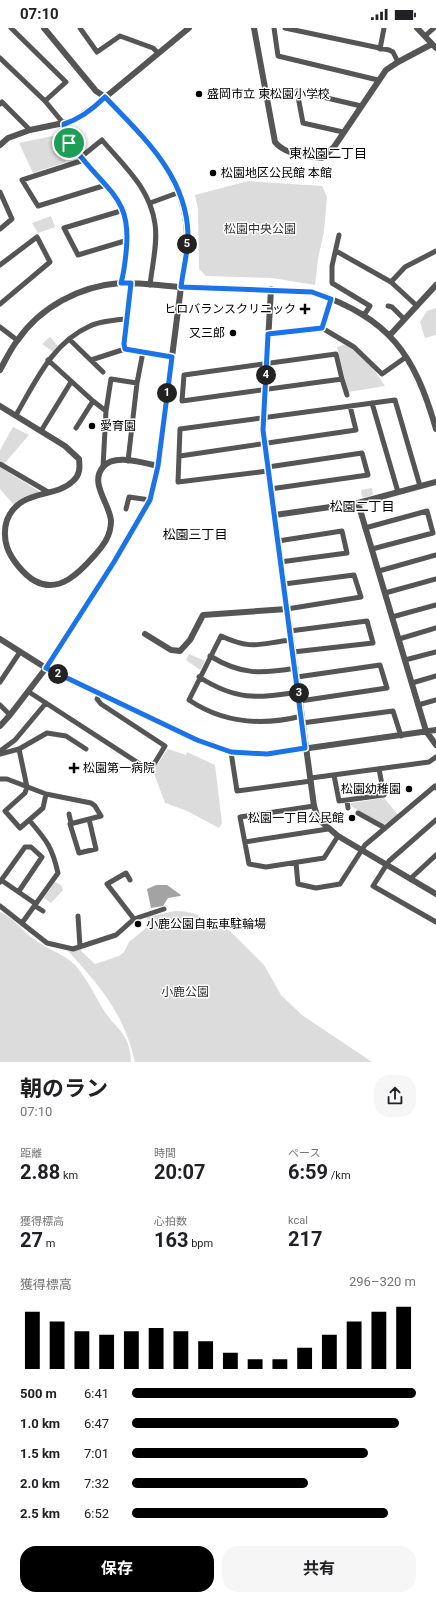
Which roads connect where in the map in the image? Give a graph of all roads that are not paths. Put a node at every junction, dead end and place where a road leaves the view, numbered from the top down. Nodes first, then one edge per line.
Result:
1 (11, 28) edge
2 (44, 28) edge
3 (80, 28) edge
4 (189, 28) edge
5 (254, 28) edge
6 (274, 28) edge
7 (284, 28) edge
8 (384, 28) edge
9 (417, 28) edge
10 (434, 28) edge
11 (425, 36) junction
12 (434, 46) edge
13 (380, 49) junction
14 (158, 54) junction
15 (0, 58) edge
16 (398, 62) junction
17 (378, 80) junction
18 (105, 97) junction
19 (45, 101) junction
20 (0, 104) edge
21 (361, 106) junction
22 (64, 124) junction
23 (30, 130) junction
24 (343, 132) junction
25 (0, 145) edge
26 (82, 159) junction
27 (106, 185) junction
28 (0, 192) edge
29 (180, 192) junction
30 (150, 203) junction
31 (124, 210) junction
32 (0, 228) edge
33 (339, 235) dead end
34 (128, 240) junction
35 (336, 251) junction
36 (436, 251) edge
37 (0, 265) edge
38 (391, 282) junction
39 (121, 283) junction
40 (131, 283) junction
41 (150, 285) junction
42 (436, 285) edge
43 (181, 287) junction
44 (272, 289) junction
45 (331, 299) junction
46 (0, 304) edge
47 (388, 306) dead end
48 (417, 306) junction
49 (364, 315) junction
50 (126, 319) junction
51 (404, 319) junction
52 (0, 327) edge
53 (322, 328) junction
54 (268, 334) junction
55 (390, 335) junction
56 (69, 339) junction
57 (17, 340) junction
58 (125, 349) junction
59 (143, 352) junction
60 (172, 357) junction
61 (406, 357) junction
62 (48, 360) junction
63 (91, 360) junction
64 (266, 362) junction
65 (0, 370) edge
66 (103, 372) dead end
67 (342, 379) junction
68 (71, 382) junction
69 (137, 383) junction
70 (265, 391) junction
71 (347, 395) dead end
72 (93, 401) junction
73 (372, 403) junction
74 (0, 406) edge
75 (350, 406) junction
76 (106, 411) junction
77 (16, 416) junction
78 (264, 418) junction
79 (76, 428) dead end
80 (436, 429) edge
81 (41, 431) junction
82 (265, 444) junction
83 (180, 456) junction
84 (128, 461) junction
85 (0, 464) edge
86 (158, 466) junction
87 (103, 467) junction
88 (268, 469) junction
89 (436, 482) edge
90 (420, 486) junction
91 (270, 489) junction
92 (48, 492) junction
93 (398, 492) junction
94 (150, 500) junction
95 (358, 503) junction
96 (126, 509) dead end
97 (275, 515) junction
98 (365, 528) junction
99 (2, 530) edge
100 (278, 541) junction
101 (372, 549) junction
102 (436, 555) edge
103 (280, 562) junction
104 (379, 571) junction
105 (436, 579) edge
106 (284, 584) junction
107 (385, 593) junction
108 (436, 605) edge
109 (287, 609) junction
110 (392, 617) junction
111 (436, 628) edge
112 (290, 630) junction
113 (145, 634) dead end
114 (0, 639) edge
115 (399, 639) junction
116 (292, 640) junction
117 (20, 652) junction
118 (293, 652) junction
119 (436, 652) edge
120 (210, 656) junction
121 (405, 660) junction
122 (46, 668) junction
123 (296, 668) junction
124 (436, 676) edge
125 (199, 677) junction
126 (297, 677) junction
127 (1, 678) edge
128 (412, 683) junction
129 (29, 692) junction
130 (299, 692) junction
131 (100, 693) junction
132 (436, 700) edge
133 (300, 701) junction
134 (46, 703) junction
135 (0, 705) edge
136 (418, 705) junction
137 (10, 715) junction
138 (302, 716) junction
139 (302, 723) junction
140 (0, 726) edge
141 (436, 730) edge
142 (426, 731) junction
143 (400, 736) junction
144 (436, 745) edge
145 (305, 748) junction
146 (19, 749) junction
147 (86, 749) dead end
148 (0, 751) edge
149 (231, 752) junction
150 (0, 754) edge
151 (436, 757) edge
152 (379, 769) junction
153 (334, 775) junction
154 (0, 779) edge
155 (311, 780) junction
156 (27, 787) junction
157 (436, 788) edge
158 (46, 794) junction
159 (347, 800) junction
160 (314, 806) junction
161 (348, 808) dead end
162 (358, 813) dead end
163 (69, 814) dead end
164 (89, 819) junction
165 (436, 820) edge
166 (30, 821) junction
167 (71, 823) junction
168 (384, 828) junction
169 (328, 829) junction
170 (338, 836) junction
171 (245, 842) junction
172 (362, 850) junction
173 (436, 855) edge
174 (296, 863) junction
175 (386, 865) junction
176 (410, 878) junction
177 (130, 880) dead end
178 (1, 881) edge
179 (19, 891) junction
180 (436, 894) edge
181 (36, 905) junction
182 (0, 906) edge
183 (164, 909) dead end
184 (43, 910) dead end
185 (78, 916) dead end
186 (134, 919) junction
187 (436, 922) edge
188 (22, 923) junction
189 (80, 947) junction

1 - 19 street
2 - 18 street
3 - 14 street
4 - 14 street
5 - 24 street
6 - 17 street
7 - 13 street
8 - 13 street
9 - 11 street
10 - 11 street
11 - 12 street
12 - 16 street
13 - 16 street
14 - 18 street
15 - 19 street
16 - 17 street
17 - 21 street
18 - 22 street
18 - 29 street
19 - 22 street
20 - 23 street
21 - 24 street
21 - 24 street
22 - 23 street
22 - 26 street
23 - 25 street
26 - 27 street
26 - 27 street
26 - 30 street
27 - 31 street
28 - 32 street
29 - 30 street
29 - 43 street
30 - 41 street
31 - 34 street
31 - 34 street
33 - 35 street
34 - 39 street
35 - 38 street
35 - 49 street
36 - 38 street
37 - 46 street
38 - 48 street
39 - 40 street
39 - 57 street
40 - 41 street
40 - 50 street
41 - 43 street
42 - 48 street
43 - 44 street
43 - 60 street
44 - 45 street
44 - 54 street
45 - 49 street
45 - 53 street
47 - 51 street
48 - 51 street
49 - 55 street
50 - 56 street
50 - 58 street
51 - 55 street
52 - 57 street
53 - 54 street
53 - 61 street
54 - 64 street
55 - 61 street
56 - 62 street
56 - 63 street
57 - 65 street
58 - 59 street
58 - 63 street
59 - 60 street
59 - 69 street
60 - 86 street
61 - 80 street
62 - 68 street
62 - 77 street
63 - 66 street
64 - 67 street
64 - 70 street
64 - 70 street
67 - 70 street
67 - 71 street
68 - 72 street
68 - 81 street
69 - 76 street
69 - 84 street
70 - 78 street
72 - 76 street
72 - 79 street
73 - 75 street
73 - 90 street
73 - 93 street
74 - 77 street
75 - 78 street
75 - 82 street
76 - 87 street
77 - 81 street
78 - 82 street
78 - 83 street
81 - 92 street
82 - 83 street
82 - 88 street
83 - 88 street
84 - 86 street
84 - 87 street
85 - 92 street
86 - 94 street
87 - 99 street
88 - 91 street
88 - 91 street
89 - 90 street
90 - 93 street
91 - 97 street
92 - 99 street
93 - 95 street
94 - 96 street
94 - 122 street
95 - 97 street
95 - 98 street
97 - 100 street
98 - 101 street
98 - 101 street
100 - 103 street
100 - 103 street
101 - 104 street
102 - 104 street
103 - 106 street
104 - 107 street
105 - 107 street
106 - 109 street
106 - 109 street
107 - 110 street
108 - 110 street
109 - 112 street
109 - 113 street
110 - 115 street
111 - 115 street
112 - 116 street
112 - 118 street
114 - 117 street
115 - 121 street
116 - 118 street
116 - 120 street
117 - 122 street
117 - 127 street
118 - 123 street
119 - 121 street
120 - 123 street
120 - 125 street
121 - 128 street
122 - 129 street
122 - 131 street
123 - 126 street
124 - 128 street
125 - 130 street
125 - 138 street
126 - 130 street
126 - 133 street
128 - 136 street
129 - 134 street
129 - 137 street
130 - 133 street
131 - 134 street
131 - 149 street
132 - 136 street
133 - 138 street
134 - 148 street
135 - 137 street
136 - 142 street
137 - 140 street
138 - 139 street
139 - 143 street
139 - 145 street
141 - 142 street
142 - 143 street
142 - 144 street
143 - 145 street
145 - 149 street
145 - 155 street
146 - 147 street
146 - 150 street
146 - 156 street
149 - 155 street
151 - 152 street
152 - 153 street
152 - 159 street
153 - 155 street
153 - 159 street
154 - 156 street
155 - 160 street
156 - 158 street
156 - 166 street
157 - 168 street
158 - 164 street
158 - 166 street
159 - 161 street
160 - 169 street
160 - 171 street
162 - 168 street
163 - 167 street
164 - 167 street
164 - 167 street
165 - 175 street
166 - 181 street
168 - 172 street
169 - 170 street
169 - 171 street
170 - 172 street
170 - 174 street
171 - 174 street
172 - 174 street
172 - 175 street
173 - 176 street
175 - 176 street
175 - 187 street
176 - 180 street
177 - 186 street
178 - 179 street
178 - 179 street
179 - 181 street
181 - 184 street
181 - 188 street
182 - 188 street
183 - 186 street
185 - 189 street
186 - 189 street
188 - 189 street

